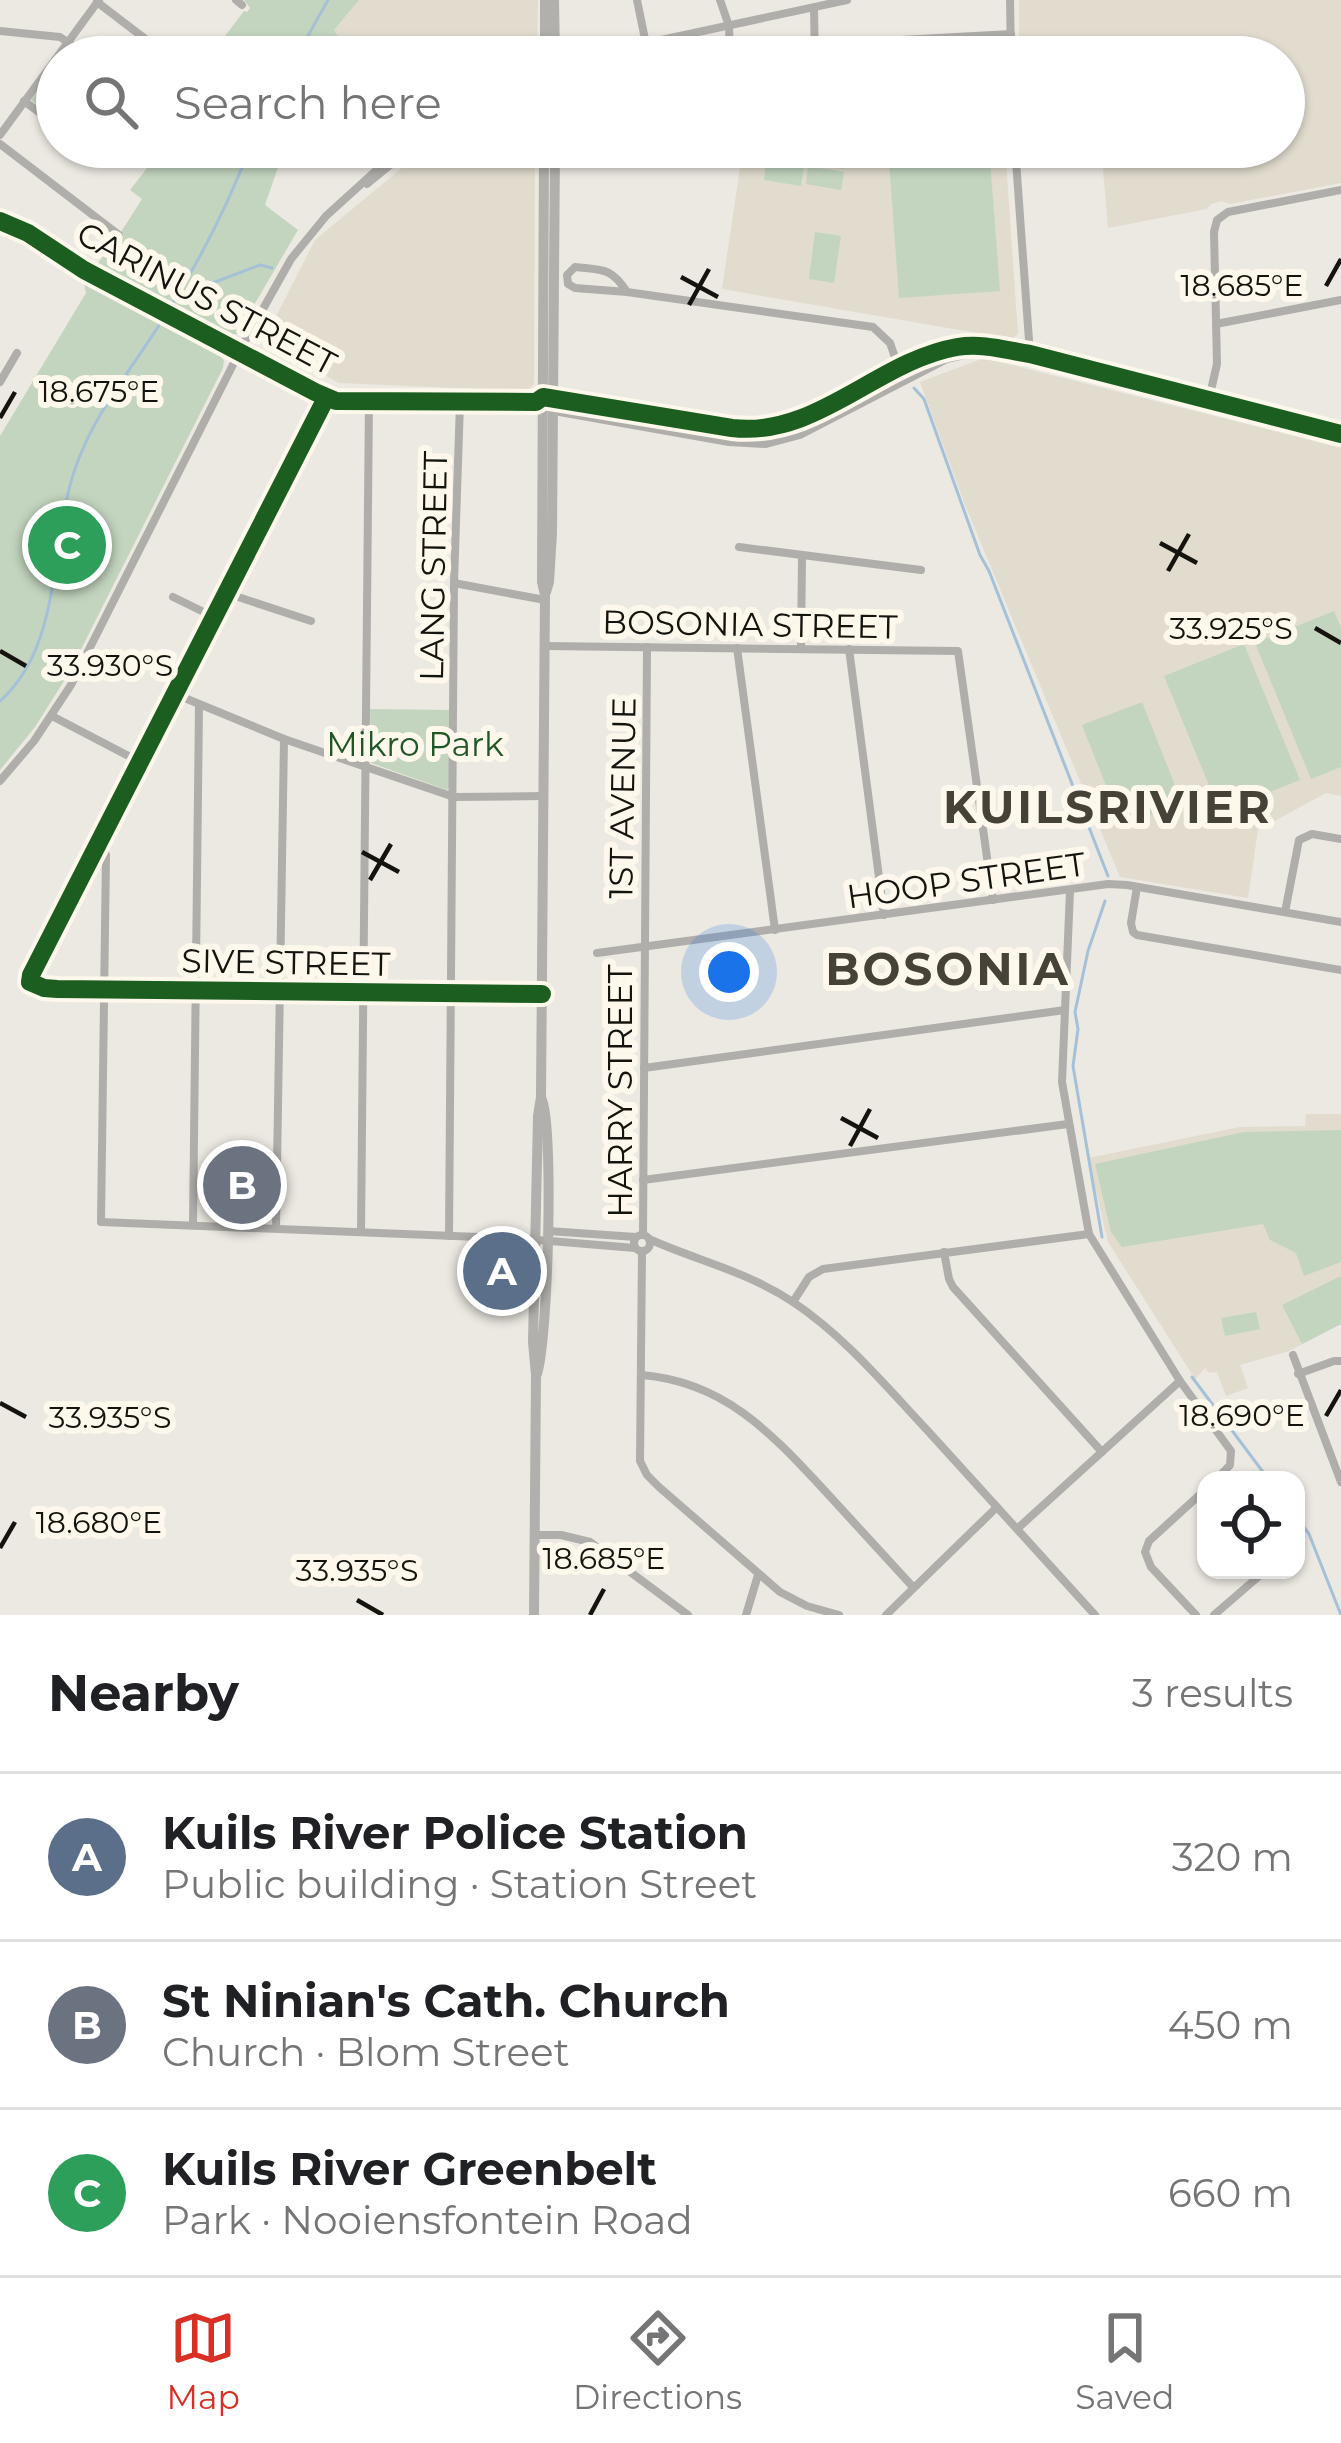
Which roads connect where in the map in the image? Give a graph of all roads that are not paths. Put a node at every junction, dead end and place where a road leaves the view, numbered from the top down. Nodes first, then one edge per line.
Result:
1 (550, 0) edge
2 (637, 0) edge
3 (720, 0) edge
4 (847, 0) edge
5 (1010, 0) edge
6 (98, 1) edge
7 (814, 9) junction
8 (729, 26) junction
9 (0, 31) edge
10 (1011, 34) joint
11 (50, 36) edge
12 (72, 36) edge
13 (142, 36) edge
14 (547, 36) edge
15 (553, 36) edge
16 (644, 36) edge
17 (683, 36) edge
18 (729, 36) edge
19 (815, 36) edge
20 (974, 36) edge
21 (36, 86) edge
22 (25, 101) junction
23 (36, 110) edge
24 (0, 118) edge
25 (12, 119) junction
26 (0, 140) edge
27 (380, 168) edge
28 (385, 168) edge
29 (544, 168) edge
30 (556, 168) edge
31 (1017, 168) edge
32 (1341, 190) edge
33 (355, 191) junction
34 (0, 221) edge
35 (119, 236) dead end
36 (554, 253) junction
37 (575, 267) junction
38 (627, 292) junction
39 (1341, 300) edge
40 (1216, 324) junction
41 (1009, 351) junction
42 (240, 352) junction
43 (17, 353) dead end
44 (1030, 354) junction
45 (899, 367) junction
46 (903, 380) junction
47 (0, 382) edge
48 (326, 398) junction
49 (1209, 399) junction
50 (369, 400) junction
51 (460, 402) junction
52 (546, 403) junction
53 (1341, 434) edge
54 (739, 547) dead end
55 (802, 555) junction
56 (921, 570) dead end
57 (454, 583) junction
58 (226, 593) junction
59 (173, 597) dead end
60 (545, 598) junction
61 (214, 617) junction
62 (311, 622) dead end
63 (545, 646) junction
64 (647, 647) junction
65 (736, 648) junction
66 (801, 649) junction
67 (849, 650) junction
68 (175, 694) junction
69 (199, 706) junction
70 (52, 716) junction
71 (284, 739) junction
72 (140, 762) junction
73 (366, 767) junction
74 (0, 782) edge
75 (544, 796) junction
76 (454, 797) junction
77 (100, 839) junction
78 (1341, 839) edge
79 (1137, 887) junction
80 (1070, 891) junction
81 (993, 900) junction
82 (1285, 912) junction
83 (884, 915) junction
84 (1341, 922) edge
85 (775, 930) junction
86 (644, 948) junction
87 (597, 953) dead end
88 (1341, 970) edge
89 (104, 990) junction
90 (195, 991) junction
91 (279, 992) junction
92 (363, 992) junction
93 (451, 994) junction
94 (542, 994) junction
95 (1065, 1010) junction
96 (644, 1068) junction
97 (1068, 1124) junction
98 (643, 1180) junction
99 (193, 1226) junction
100 (277, 1228) junction
101 (361, 1232) junction
102 (1089, 1234) junction
103 (449, 1236) junction
104 (539, 1236) junction
105 (642, 1243) junction
106 (944, 1252) junction
107 (793, 1302) junction
108 (1293, 1354) dead end
109 (1341, 1361) edge
110 (1298, 1374) junction
111 (642, 1375) junction
112 (1180, 1381) junction
113 (1102, 1452) junction
114 (1226, 1471) edge
115 (1341, 1482) edge
116 (1197, 1498) edge
117 (997, 1507) junction
118 (1017, 1529) junction
119 (534, 1535) junction
120 (758, 1575) junction
121 (1256, 1579) edge
122 (913, 1587) junction
123 (674, 1611) edge
124 (533, 1615) edge
125 (688, 1615) edge
126 (746, 1615) edge
127 (839, 1615) edge
128 (886, 1615) edge
129 (1095, 1615) edge
130 (1196, 1615) edge
131 (1214, 1615) edge

1 - 14 main road
1 - 15 main road
2 - 16 street
3 - 8 street
4 - 7 street
5 - 10 street
6 - 12 street
6 - 13 street
7 - 8 street
7 - 19 street
8 - 17 street
8 - 18 street
9 - 11 street
10 - 20 street
21 - 22 street
22 - 23 street
22 - 25 street
24 - 25 street
25 - 26 street
26 - 35 street
27 - 33 street
28 - 33 street
29 - 52 main road
30 - 36 main road
31 - 44 street
32 - 40 street
33 - 42 street
34 - 42 street, CARINUS STREET
36 - 37 street
36 - 52 main road
37 - 38 street
37 - 38 street
38 - 45 street
39 - 40 street
40 - 49 street
41 - 44 street
41 - 45 street, CARINUS STREET
41 - 46 street, CARINUS STREET
42 - 48 street, CARINUS STREET
42 - 70 street
43 - 47 street
44 - 49 street
45 - 46 street
45 - 52 street, CARINUS STREET
46 - 52 street, CARINUS STREET
48 - 50 street, CARINUS STREET
48 - 58 street
49 - 53 street
50 - 51 street, CARINUS STREET
50 - 73 street
51 - 52 street, CARINUS STREET
51 - 57 street, LANG STREET
52 - 60 main road
54 - 55 street
55 - 56 street
55 - 66 street
57 - 60 street
57 - 76 street, LANG STREET
58 - 61 street
58 - 62 street
59 - 61 street
60 - 63 main road
61 - 68 street
63 - 64 street, BOSONIA STREET
63 - 75 main road
64 - 65 street, BOSONIA STREET
64 - 86 street, 1ST AVENUE
65 - 66 street, BOSONIA STREET
65 - 85 street
66 - 67 street, BOSONIA STREET
67 - 81 street, BOSONIA STREET
67 - 83 street
68 - 69 street
68 - 72 street
69 - 71 street
69 - 90 street
70 - 72 street
70 - 74 street
71 - 73 street
71 - 91 street
72 - 77 street
73 - 76 street
73 - 92 street
75 - 76 street
75 - 94 main road
76 - 93 street, LANG STREET
77 - 89 street
77 - 89 street, SIVE STREET
78 - 82 street
79 - 80 street, HOOP STREET
79 - 82 street, HOOP STREET
79 - 88 street
80 - 81 street, HOOP STREET
80 - 95 street
81 - 83 street, HOOP STREET
82 - 84 street, HOOP STREET
83 - 85 street, HOOP STREET
85 - 86 street, HOOP STREET
86 - 87 street, HOOP STREET
86 - 96 street, HARRY STREET
89 - 90 street, SIVE STREET
89 - 99 street
90 - 91 street, SIVE STREET
90 - 99 street
91 - 92 street, SIVE STREET
91 - 100 street
92 - 93 street, SIVE STREET
92 - 101 street
93 - 94 street, SIVE STREET
93 - 103 street, LANG STREET
94 - 104 main road
95 - 96 street
95 - 97 street
96 - 98 street, HARRY STREET
97 - 98 street
97 - 102 street
98 - 105 street, HARRY STREET
99 - 100 street
100 - 101 street
101 - 103 street
102 - 106 street
102 - 112 street
103 - 104 street
104 - 105 street
104 - 119 main road
105 - 107 street
105 - 111 street, HARRY STREET
106 - 107 street
106 - 113 street
107 - 117 street
108 - 110 street
109 - 110 street
110 - 115 street
111 - 120 street, HARRY STREET
111 - 122 street
112 - 113 street
112 - 114 street
113 - 118 street
116 - 130 street
117 - 118 street
117 - 122 street
118 - 129 street
119 - 123 street
119 - 124 main road
120 - 126 street
120 - 127 street, HARRY STREET
121 - 131 street
122 - 128 street
123 - 125 street

